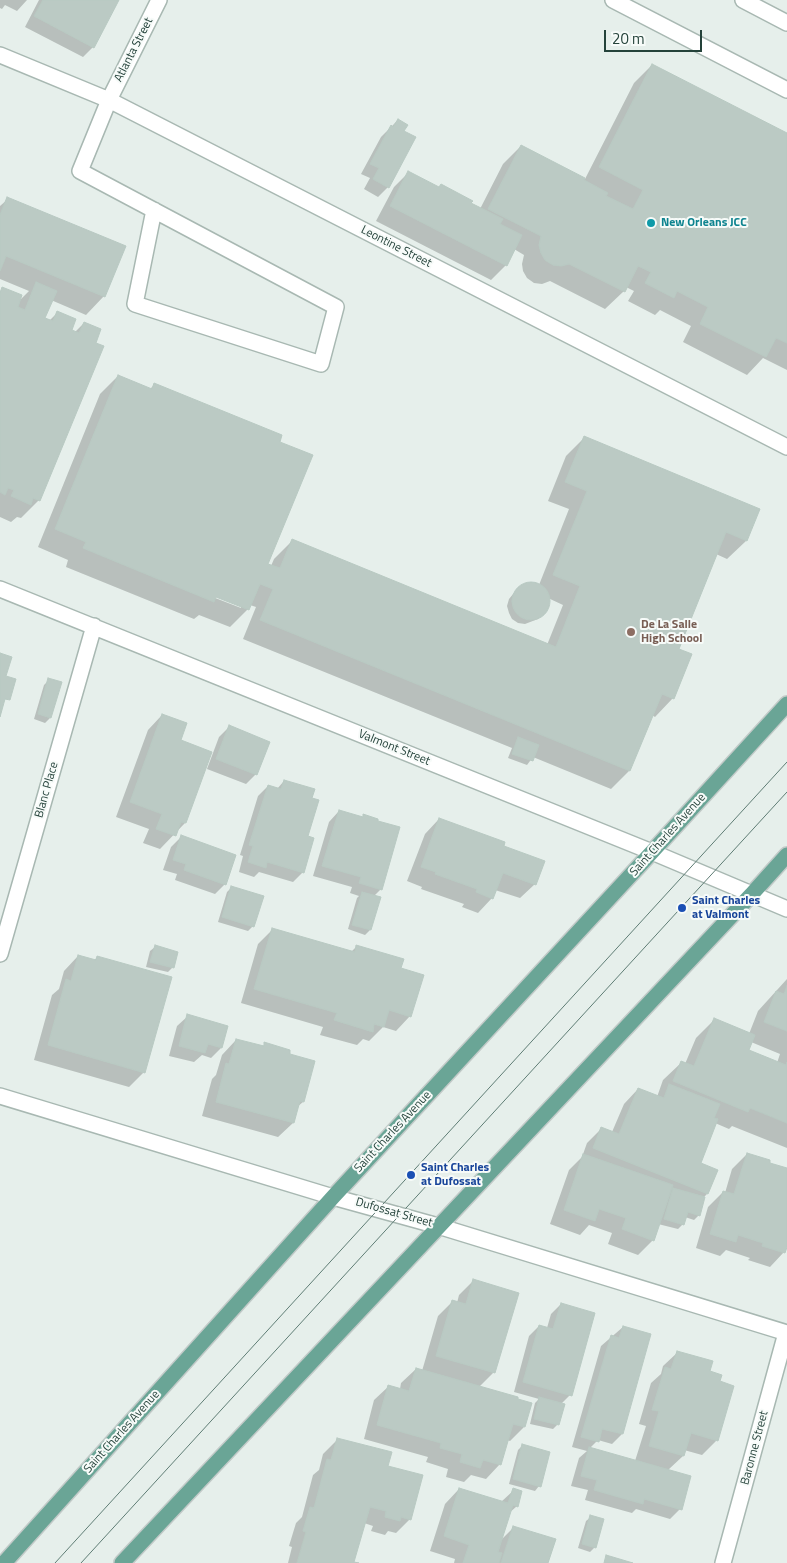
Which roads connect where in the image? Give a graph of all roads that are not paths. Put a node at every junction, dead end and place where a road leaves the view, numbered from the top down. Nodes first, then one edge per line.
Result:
1 (159, 0) edge
2 (613, 0) edge
3 (743, 0) edge
4 (787, 23) edge
5 (0, 55) edge
6 (787, 90) edge
7 (109, 100) junction
8 (154, 210) junction
9 (787, 447) edge
10 (0, 589) edge
11 (94, 626) junction
12 (787, 704) edge
13 (652, 852) junction
14 (787, 854) edge
15 (751, 895) junction
16 (787, 910) edge
17 (0, 954) edge
18 (0, 1096) edge
19 (333, 1197) junction
20 (438, 1226) junction
21 (787, 1333) edge
22 (0, 1561) edge
23 (5, 1563) edge
24 (122, 1563) edge
25 (723, 1563) edge

1 - 7 street, Atlanta Street
2 - 6 street
3 - 4 street
5 - 7 street, Leontine Street
7 - 8 street, Atlanta Street
7 - 9 street, Leontine Street
8 - 8 street
10 - 11 street, Valmont Street
11 - 13 street, Valmont Street
11 - 17 street, Blanc Place
12 - 13 main road, Saint Charles Avenue
13 - 15 street, Valmont Street
13 - 19 main road, Saint Charles Avenue
14 - 15 main road
15 - 16 street, Valmont Street
15 - 20 main road
18 - 19 street, Dufossat Street
19 - 20 street, Dufossat Street
19 - 23 main road, Saint Charles Avenue
20 - 21 street, Dufossat Street
20 - 24 main road
21 - 25 street, Baronne Street
22 - 23 street

